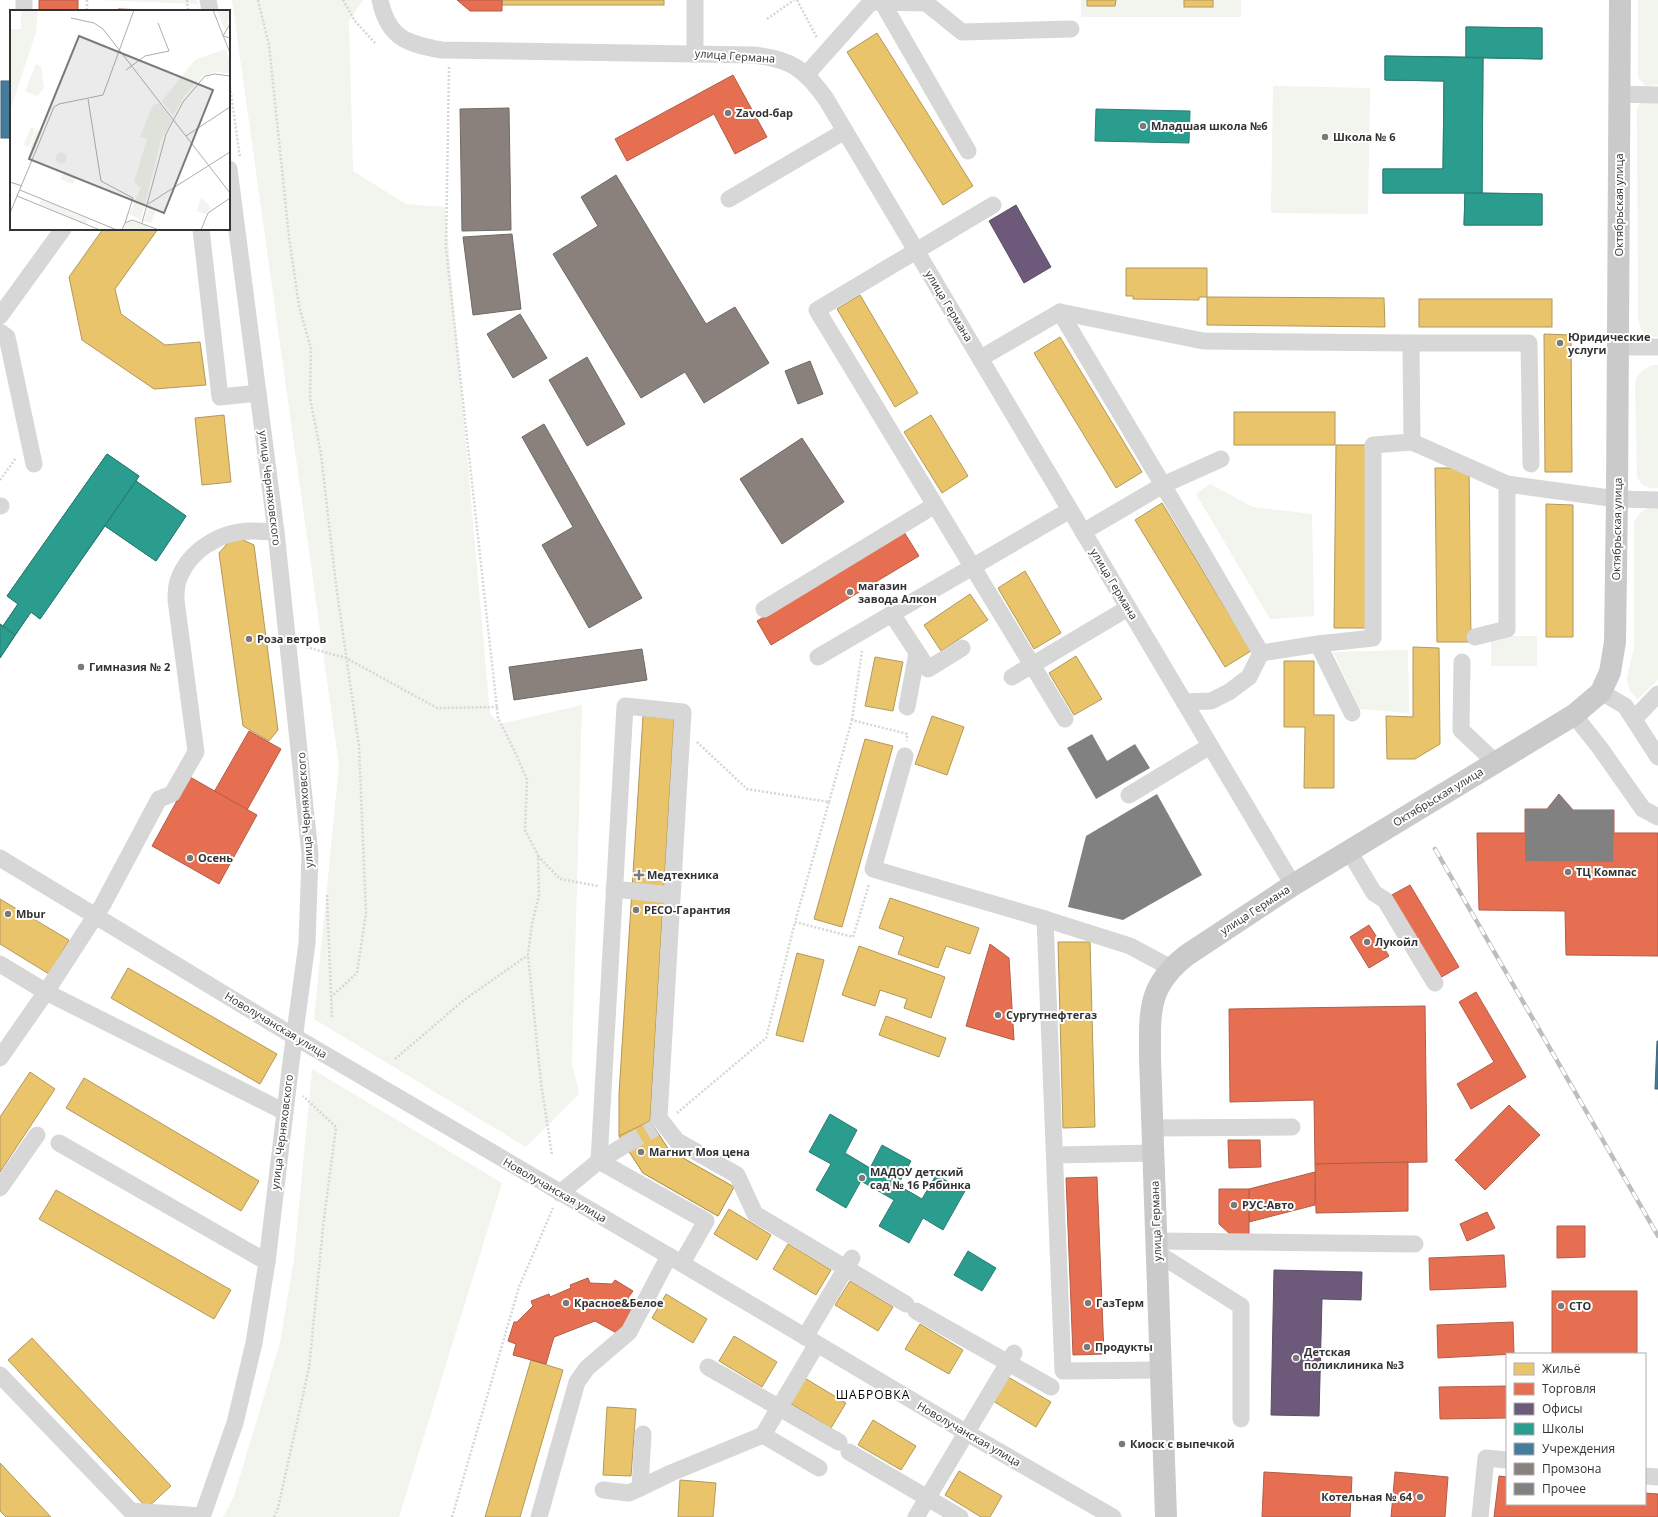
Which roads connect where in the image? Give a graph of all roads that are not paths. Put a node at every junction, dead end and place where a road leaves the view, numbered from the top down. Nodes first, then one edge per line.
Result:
1 (208, 0) edge
2 (380, 0) edge
3 (695, 0) edge
4 (1620, 0) edge
5 (874, 1) edge
6 (926, 1) edge
7 (210, 10) edge
8 (1071, 30) dead end
9 (695, 54) junction
10 (806, 74) junction
11 (1619, 94) junction
12 (1658, 95) edge
13 (845, 131) junction
14 (968, 151) dead end
15 (230, 187) edge
16 (728, 199) dead end
17 (993, 206) dead end
18 (232, 224) edge
19 (62, 230) edge
20 (201, 230) edge
21 (916, 251) junction
22 (1060, 312) junction
23 (0, 316) edge
24 (0, 332) edge
25 (1411, 343) junction
26 (1618, 347) junction
27 (1658, 347) edge
28 (981, 358) junction
29 (258, 393) junction
30 (1412, 442) junction
31 (1221, 460) dead end
32 (34, 464) dead end
33 (1531, 464) dead end
34 (1507, 484) junction
35 (1163, 485) junction
36 (1618, 499) junction
37 (1658, 500) edge
38 (935, 505) junction
39 (1070, 510) junction
40 (276, 532) junction
41 (1083, 532) junction
42 (973, 567) junction
43 (1128, 608) junction
44 (764, 609) dead end
45 (892, 614) junction
46 (1475, 637) dead end
47 (1318, 644) junction
48 (962, 648) dead end
49 (917, 653) junction
50 (1261, 653) junction
51 (818, 657) dead end
52 (1462, 662) dead end
53 (1032, 664) junction
54 (1012, 677) dead end
55 (1601, 692) junction
56 (1658, 694) edge
57 (1184, 702) junction
58 (907, 707) dead end
59 (1352, 713) dead end
60 (1574, 715) junction
61 (1065, 719) dead end
62 (1634, 719) junction
63 (1210, 746) junction
64 (905, 756) road end
65 (1658, 757) edge
66 (1495, 762) junction
67 (1129, 795) dead end
68 (1658, 818) edge
69 (1349, 851) junction
70 (0, 858) edge
71 (1293, 885) junction
72 (614, 889) junction
73 (671, 895) junction
74 (96, 915) junction
75 (1045, 919) junction
76 (0, 964) edge
77 (1171, 968) junction
78 (1435, 983) dead end
79 (46, 992) junction
80 (295, 1037) junction
81 (0, 1058) edge
82 (284, 1112) junction
83 (1292, 1127) dead end
84 (1153, 1128) junction
85 (37, 1135) dead end
86 (59, 1143) dead end
87 (625, 1146) tunnel mouth
88 (1154, 1153) junction
89 (1055, 1155) junction
90 (599, 1161) junction
91 (0, 1188) edge
92 (560, 1193) junction
93 (1415, 1244) dead end
94 (1157, 1247) junction
95 (675, 1260) junction
96 (267, 1262) junction
97 (849, 1263) junction
98 (811, 1341) junction
99 (1011, 1358) junction
100 (708, 1367) dead end
101 (1161, 1370) junction
102 (0, 1375) edge
103 (1051, 1388) dead end
104 (779, 1408) junction
105 (1241, 1419) dead end
106 (967, 1433) junction
107 (643, 1434) dead end
108 (763, 1435) junction
109 (1506, 1460) edge
110 (819, 1468) dead end
111 (1646, 1476) edge
112 (1658, 1477) edge
113 (640, 1488) junction
114 (603, 1490) dead end
115 (928, 1498) junction
116 (202, 1517) edge
117 (539, 1517) edge
118 (916, 1517) edge
119 (960, 1517) edge
120 (1113, 1517) edge
121 (1166, 1517) edge
122 (1480, 1517) edge

1 - 7 street
2 - 9 street, улица Германа
3 - 9 street
4 - 11 main road, Октябрьская улица
5 - 6 street
5 - 10 street
5 - 14 street
6 - 8 street
9 - 10 street, улица Германа
10 - 13 street, улица Германа
11 - 12 street
11 - 26 main road, Октябрьская улица
13 - 16 street
13 - 21 street, улица Германа
15 - 18 street, улица Черняховского
17 - 21 street
18 - 29 street, улица Черняховского
19 - 23 street
20 - 29 street
21 - 28 street, улица Германа
21 - 38 street
22 - 25 street
22 - 28 street
22 - 35 street
24 - 32 street
25 - 30 street
25 - 33 street
26 - 27 street
26 - 36 main road, Октябрьская улица
28 - 39 street, улица Германа
29 - 40 street, улица Черняховского
30 - 34 street
30 - 47 street
31 - 35 street
34 - 36 street
34 - 46 street
35 - 41 street
35 - 50 street
36 - 37 street
36 - 55 main road, Октябрьская улица
38 - 42 street
38 - 44 street
39 - 41 street, улица Германа
39 - 42 street
40 - 74 street
40 - 80 street, улица Черняховского
41 - 43 street, улица Германа
42 - 45 street
42 - 53 street
43 - 53 street
43 - 57 street, улица Германа
45 - 49 street
45 - 51 street
47 - 50 street
47 - 59 street
48 - 49 street
49 - 58 street
50 - 57 street
52 - 66 street
53 - 54 street
53 - 61 street
55 - 60 main road, Октябрьская улица
55 - 62 street
56 - 62 street
57 - 63 street, улица Германа
60 - 66 main road, Октябрьская улица
60 - 68 street
62 - 65 street
63 - 67 street
63 - 71 street, улица Германа
64 - 75 street
66 - 69 main road, Октябрьская улица
69 - 71 main road, Октябрьская улица
69 - 78 street
70 - 74 street, Новолучанская улица
71 - 77 main road, улица Германа
72 - 73 street
72 - 73 street
72 - 90 street
73 - 97 street
74 - 79 street
74 - 80 street, Новолучанская улица
75 - 77 street
75 - 89 street
76 - 79 street
77 - 84 main road, улица Германа
79 - 81 street
79 - 82 street
80 - 82 street, улица Черняховского
80 - 92 street, Новолучанская улица
82 - 96 street, улица Черняховского
83 - 84 street
84 - 88 main road, улица Германа
85 - 91 street
86 - 96 street
87 - 90 street
88 - 89 street
88 - 94 main road, улица Германа
89 - 101 street
90 - 92 street
90 - 95 street
92 - 95 street, Новолучанская улица
93 - 94 street
94 - 101 main road, улица Германа
94 - 105 street
95 - 98 street, Новолучанская улица
95 - 117 street
96 - 116 street, улица Черняховского
97 - 98 street
97 - 99 street
98 - 104 street
98 - 106 street, Новолучанская улица
99 - 103 street
99 - 106 street
100 - 104 street
101 - 121 main road, улица Германа
102 - 116 street
104 - 108 street
104 - 115 street
106 - 115 street
106 - 120 street, Новолучанская улица
107 - 113 street
108 - 110 street
108 - 113 street
109 - 122 street
111 - 112 street
113 - 114 street
115 - 118 street
115 - 119 street

